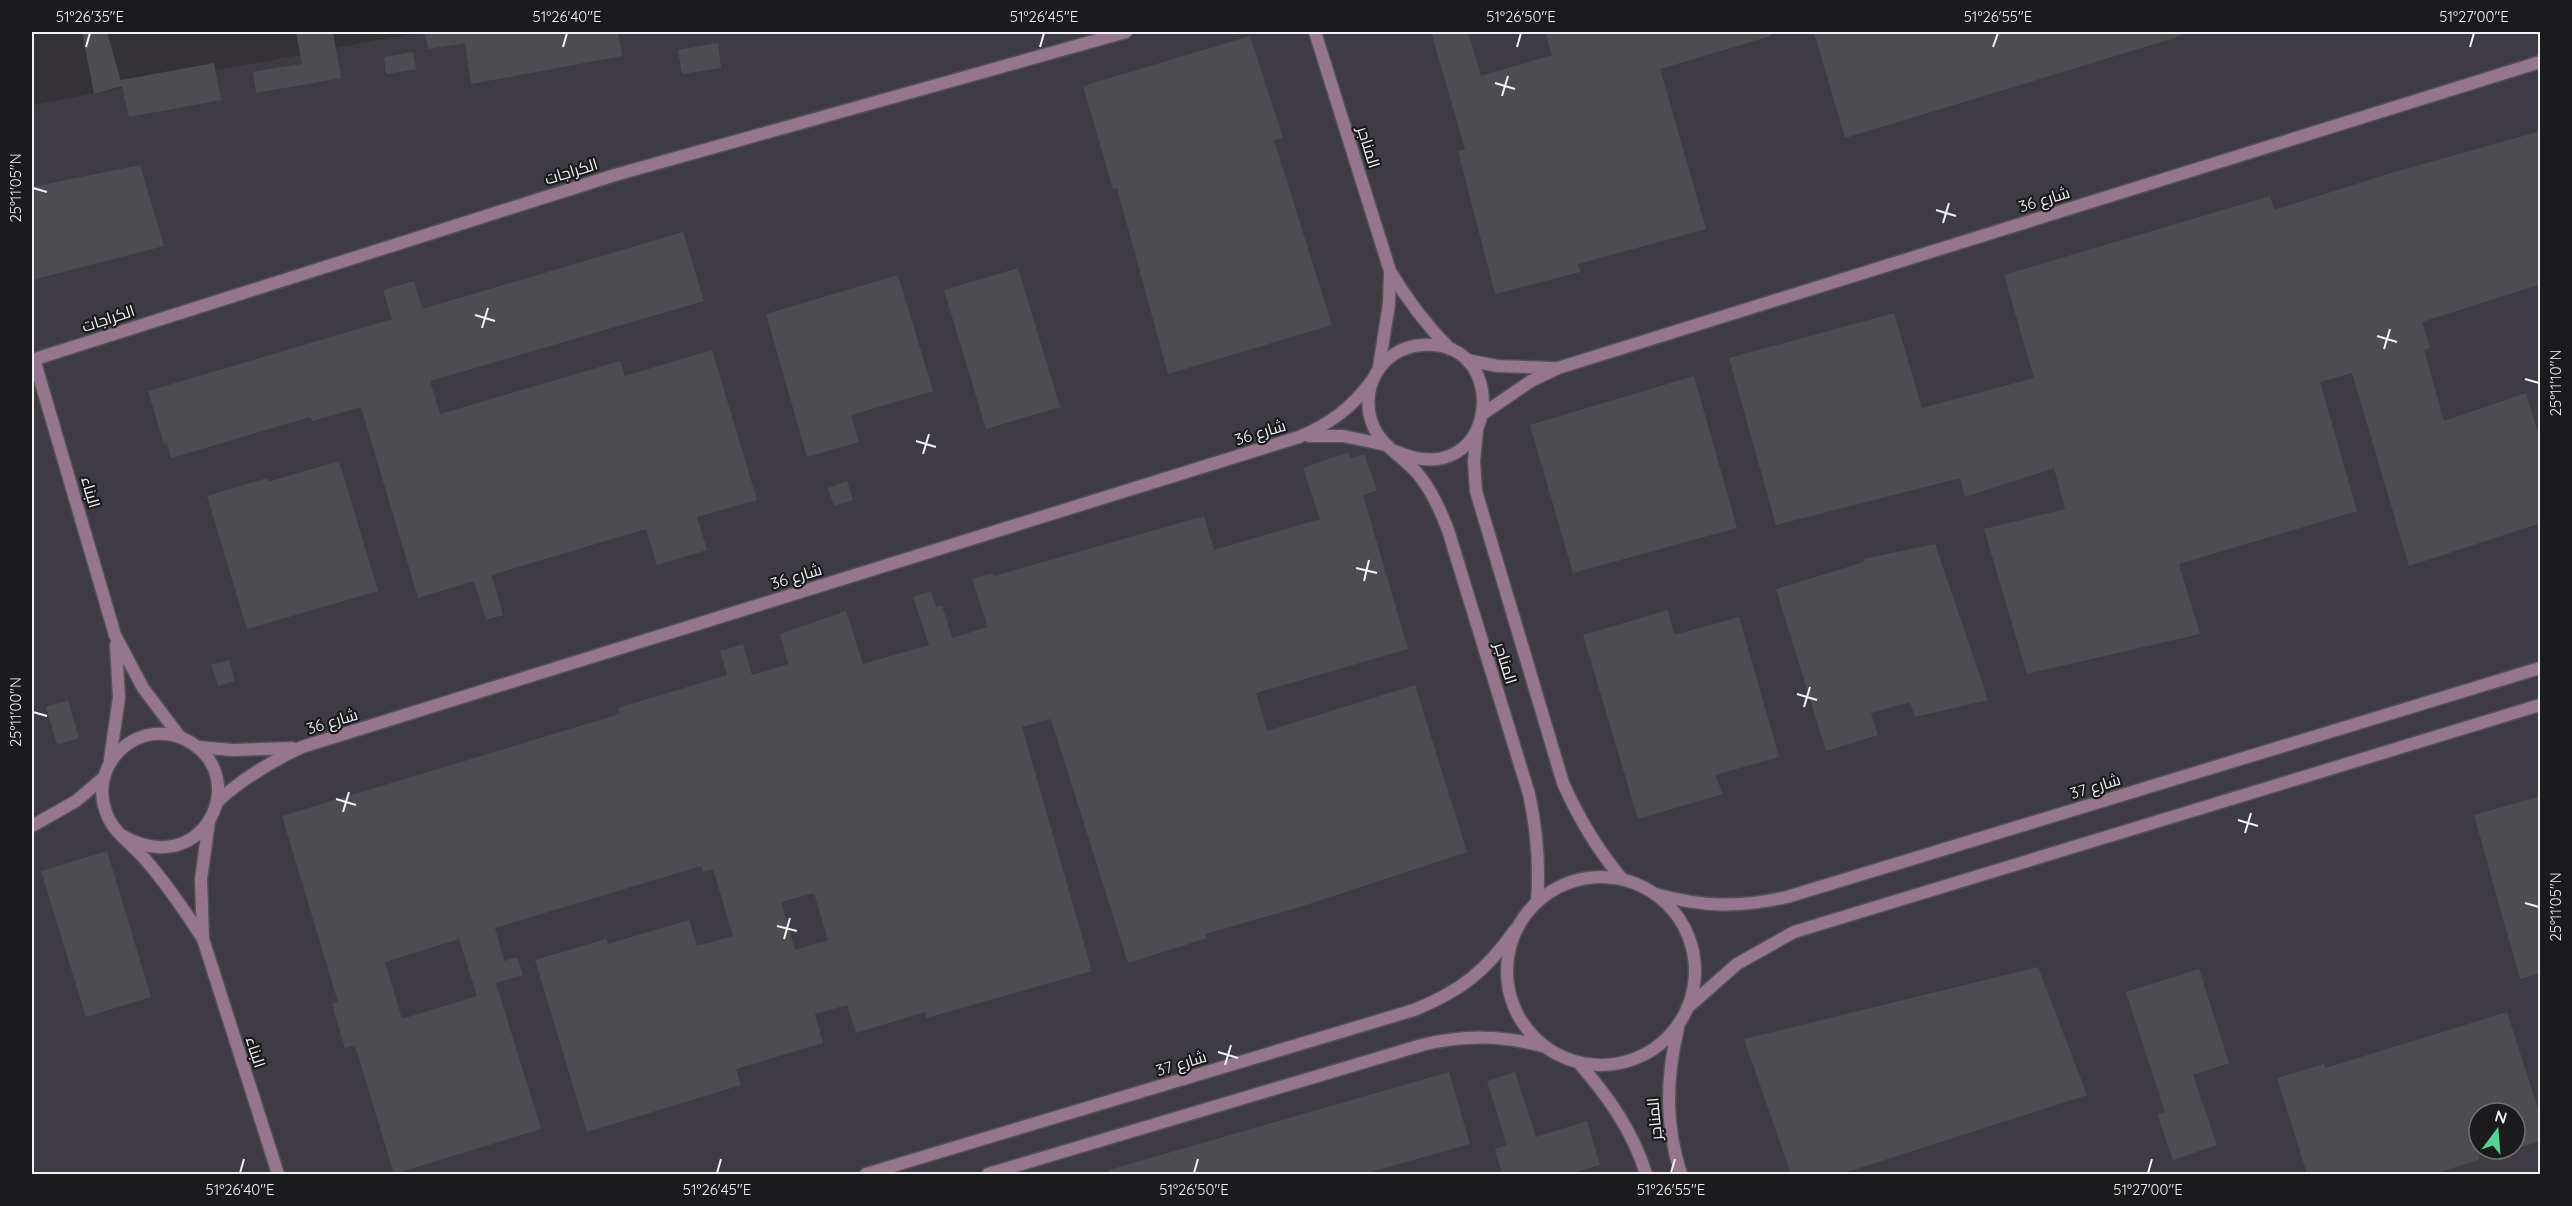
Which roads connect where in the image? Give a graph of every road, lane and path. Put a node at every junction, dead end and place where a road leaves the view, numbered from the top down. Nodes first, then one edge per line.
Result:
1 (1126, 32) edge
2 (1316, 32) edge
3 (2541, 62) edge
4 (1390, 272) junction
5 (1451, 350) junction
6 (33, 359) edge
7 (1467, 360) junction
8 (1558, 369) junction
9 (1376, 373) junction
10 (1484, 413) junction
11 (1477, 431) junction
12 (1299, 437) junction
13 (1390, 448) junction
14 (116, 634) junction
15 (2541, 668) edge
16 (2541, 705) edge
17 (180, 736) junction
18 (198, 747) junction
19 (302, 747) junction
20 (110, 761) junction
21 (102, 779) junction
22 (217, 802) junction
23 (210, 821) junction
24 (32, 826) edge
25 (121, 835) junction
26 (1622, 879) junction
27 (1655, 894) junction
28 (1537, 901) junction
29 (1515, 930) junction
30 (203, 939) junction
31 (1687, 1008) junction
32 (1679, 1024) junction
33 (1544, 1046) junction
34 (1578, 1062) junction
35 (278, 1174) edge
36 (866, 1174) edge
37 (988, 1174) edge
38 (1646, 1174) edge
39 (1681, 1174) edge

1 - 6 street, الكراجات
2 - 4 street, المناجر
3 - 8 street, شارع 36
4 - 5 street, المناجر
4 - 9 street, المناجر
5 - 7 street
5 - 9 street
6 - 14 street, البناء
7 - 8 street, شارع 36
7 - 10 street
8 - 10 street, شارع 36
9 - 12 street, شارع 36
9 - 13 street
10 - 11 street
11 - 13 street
11 - 26 street, المناجر
12 - 13 street, شارع 36
12 - 19 street, شارع 36
13 - 28 street, المناجر
14 - 17 street, البناء
14 - 20 street, البناء
15 - 27 street, شارع 37
16 - 31 street
17 - 18 street
17 - 20 street
18 - 19 street, شارع 36
18 - 22 street
19 - 22 street, شارع 36
20 - 21 street
21 - 24 street
21 - 25 street
22 - 23 street
23 - 25 street
23 - 30 street, البناء
25 - 30 street, البناء
26 - 27 street
26 - 28 street
27 - 31 street
28 - 29 street
29 - 33 street
29 - 36 street, شارع 37
30 - 35 street, البناء
31 - 32 street
32 - 34 street
32 - 39 street, المناجر
33 - 34 street
33 - 37 street
34 - 38 street, المناجر

